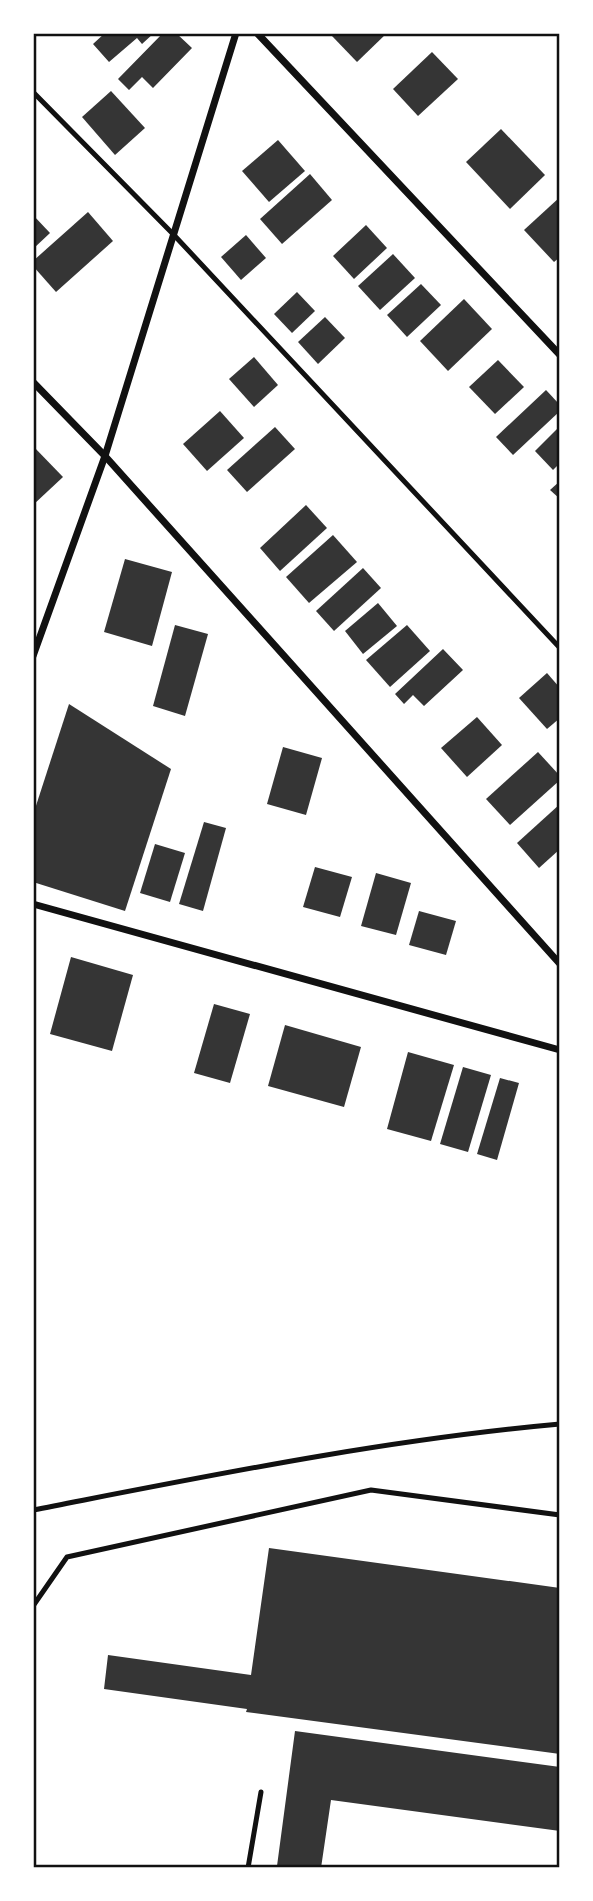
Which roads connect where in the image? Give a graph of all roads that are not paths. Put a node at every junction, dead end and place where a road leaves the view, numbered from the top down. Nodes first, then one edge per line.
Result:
1 (236, 33) edge
2 (257, 33) edge
3 (33, 92) edge
4 (173, 234) junction
5 (560, 355) edge
6 (33, 382) edge
7 (105, 456) junction
8 (560, 648) edge
9 (34, 651) edge
10 (33, 904) edge
11 (560, 964) edge
12 (560, 1050) edge
13 (560, 1424) edge
14 (33, 1510) edge
15 (560, 1515) edge
16 (33, 1606) edge
17 (261, 1791) dead end
18 (248, 1868) edge

1 - 4 street
2 - 5 street
3 - 4 lane
4 - 7 street
4 - 8 lane
6 - 7 street
7 - 9 street
7 - 11 street
10 - 12 street
13 - 14 lane
15 - 16 lane
17 - 18 lane

